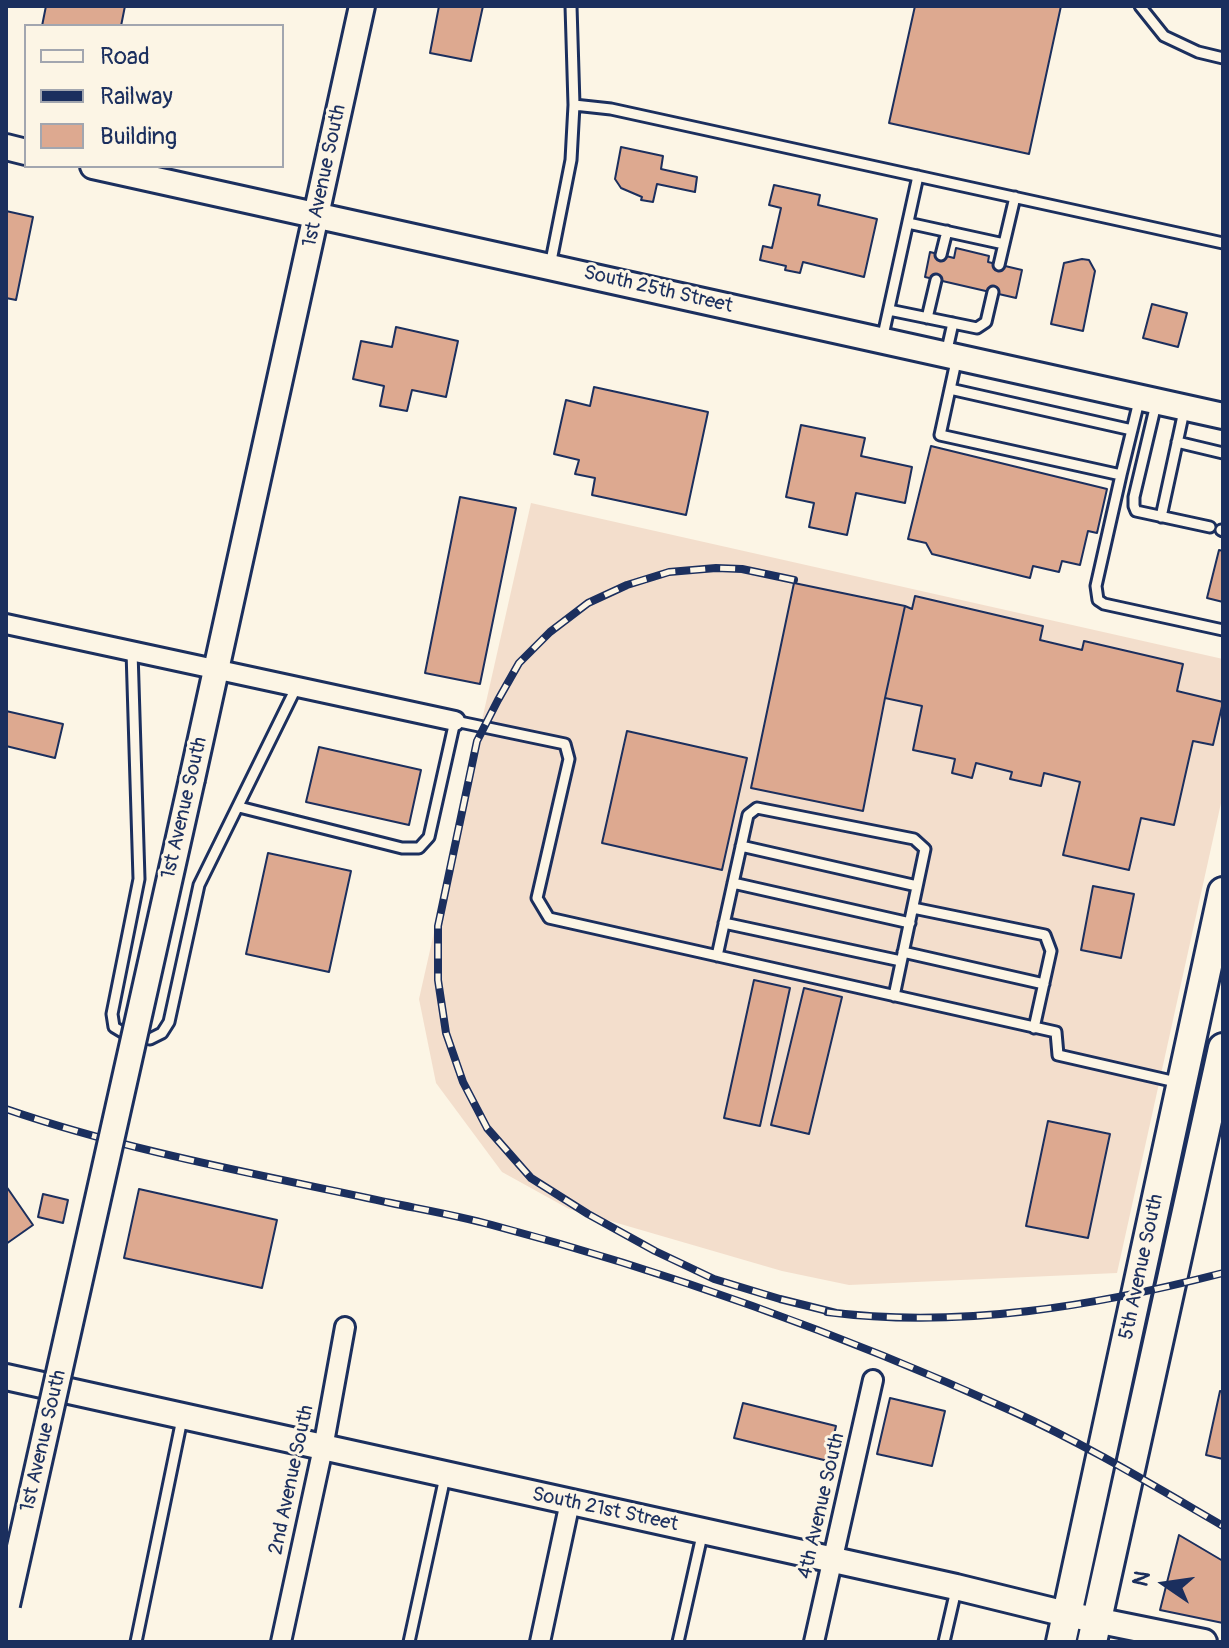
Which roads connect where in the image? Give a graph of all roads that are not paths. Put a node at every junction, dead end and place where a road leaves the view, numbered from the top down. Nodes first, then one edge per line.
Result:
1 (362, 6) edge
2 (571, 6) edge
3 (1140, 6) edge
4 (1223, 58) edge
5 (574, 105) junction
6 (102, 168) edge
7 (918, 176) junction
8 (1015, 197) junction
9 (317, 214) junction
10 (908, 223) junction
11 (947, 231) junction
12 (1223, 243) edge
13 (1004, 244) junction
14 (941, 255) dead end
15 (999, 265) dead end
16 (550, 266) junction
17 (936, 280) dead end
18 (993, 292) dead end
19 (889, 310) junction
20 (927, 318) junction
21 (953, 323) junction
22 (882, 340) junction
23 (952, 355) junction
24 (950, 389) junction
25 (1149, 399) junction
26 (1185, 407) junction
27 (1223, 416) edge
28 (1132, 430) junction
29 (1177, 442) junction
30 (1223, 453) edge
31 (1121, 475) junction
32 (1161, 517) junction
33 (1210, 527) dead end
34 (6, 624) edge
35 (1223, 630) edge
36 (132, 651) junction
37 (216, 669) junction
38 (297, 686) junction
39 (455, 721) junction
40 (239, 807) junction
41 (741, 846) junction
42 (733, 883) junction
43 (917, 886) junction
44 (1223, 892) edge
45 (913, 908) junction
46 (724, 923) junction
47 (910, 923) junction
48 (717, 956) junction
49 (902, 957) junction
50 (1044, 984) junction
51 (894, 996) junction
52 (1034, 1028) junction
53 (1223, 1048) edge
54 (1181, 1083) junction
55 (345, 1327) dead end
56 (6, 1377) edge
57 (873, 1380) dead end
58 (183, 1416) junction
59 (323, 1448) junction
60 (446, 1474) junction
61 (570, 1502) junction
62 (703, 1531) junction
63 (833, 1560) junction
64 (956, 1587) junction
65 (6, 1608) edge
66 (1066, 1614) junction
67 (1094, 1631) edge
68 (136, 1642) edge
69 (281, 1642) edge
70 (409, 1642) edge
71 (540, 1642) edge
72 (678, 1642) edge
73 (814, 1642) edge
74 (944, 1642) edge
75 (1061, 1642) edge
76 (1204, 1642) edge

1 - 9 main road, 1st Avenue South
2 - 5 lane
3 - 4 lane
5 - 7 lane
5 - 16 lane
6 - 9 main road, South 25th Street
7 - 8 lane
7 - 10 lane
8 - 12 lane
8 - 13 lane
9 - 16 main road, South 25th Street
9 - 37 main road, 1st Avenue South
10 - 11 lane
10 - 19 lane
11 - 13 lane
11 - 14 lane
13 - 15 lane
16 - 22 main road, South 25th Street
17 - 20 lane
18 - 21 lane
19 - 20 lane
19 - 22 lane
20 - 21 lane
21 - 23 lane
22 - 23 main road, South 25th Street
23 - 24 lane
23 - 25 main road, South 25th Street
24 - 28 lane
24 - 31 lane
25 - 26 main road, South 25th Street
25 - 28 lane
25 - 32 lane
26 - 27 main road, South 25th Street
26 - 29 lane
28 - 31 lane
29 - 30 lane
29 - 32 lane
31 - 35 lane
32 - 33 lane
34 - 36 street
36 - 37 street
36 - 40 lane
37 - 38 street
37 - 65 main road, 1st Avenue South, bridge
38 - 39 street
38 - 40 lane
39 - 40 lane
39 - 48 lane
41 - 42 lane
41 - 43 lane
41 - 43 lane
42 - 46 lane
42 - 47 lane
43 - 45 lane
44 - 54 main road, 5th Avenue South
45 - 47 lane
45 - 50 lane
46 - 48 lane
46 - 49 lane
47 - 49 lane
48 - 51 lane
49 - 50 lane
49 - 51 lane
50 - 52 lane
51 - 52 lane
52 - 54 lane
53 - 67 main road, 5th Avenue South
54 - 66 main road, 5th Avenue South
55 - 59 street, 2nd Avenue South
56 - 58 main road, South 21st Street
57 - 63 street, 4th Avenue South
58 - 59 main road, South 21st Street
58 - 68 lane
59 - 60 main road, South 21st Street
59 - 69 street, 2nd Avenue South
60 - 61 main road, South 21st Street
60 - 70 lane
61 - 62 main road, South 21st Street
61 - 71 street
62 - 63 main road, South 21st Street
62 - 72 lane
63 - 64 main road, South 21st Street
63 - 73 street, 4th Avenue South
64 - 66 main road, South 21st Street
64 - 74 lane
66 - 67 main road, South 21st Street
66 - 75 main road, 5th Avenue South
67 - 76 main road, South 21st Street

